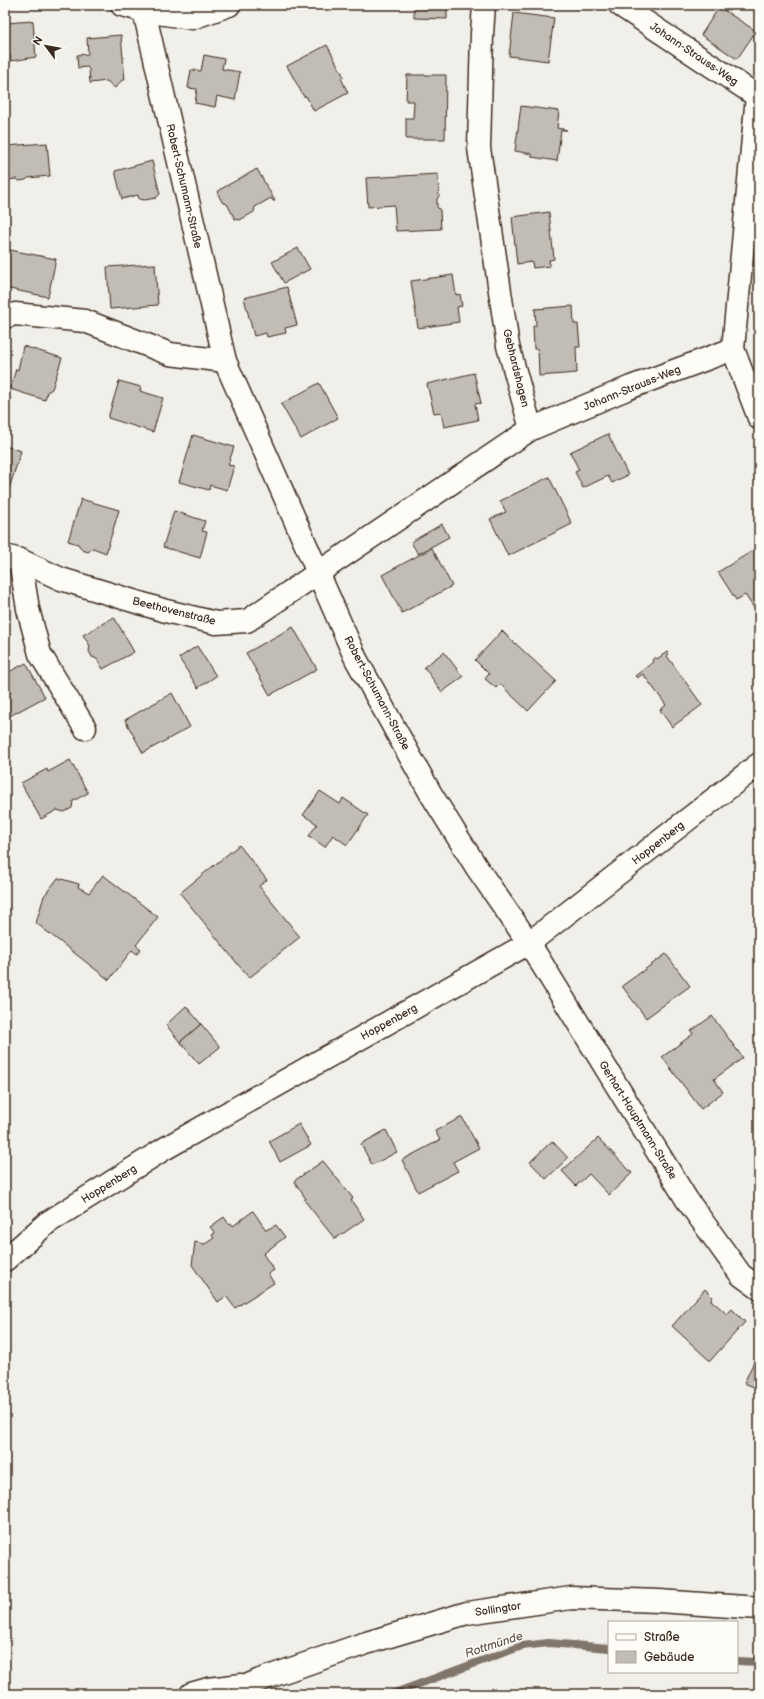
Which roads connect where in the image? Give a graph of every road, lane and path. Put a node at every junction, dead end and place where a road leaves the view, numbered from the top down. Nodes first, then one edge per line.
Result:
1 (122, 5) edge
2 (229, 5) edge
3 (484, 5) edge
4 (620, 5) edge
5 (144, 11) junction
6 (5, 316) edge
7 (733, 349) junction
8 (225, 361) junction
9 (759, 418) edge
10 (531, 429) junction
11 (12, 558) edge
12 (319, 572) junction
13 (85, 728) dead end
14 (759, 764) edge
15 (529, 943) junction
16 (5, 1260) edge
17 (759, 1288) edge
18 (759, 1608) edge
19 (247, 1685) junction
20 (191, 1694) edge
21 (228, 1694) edge

1 - 5 street
2 - 5 street
3 - 10 street, Gebhardshagen
4 - 7 street, Johann-Strauss-Weg
5 - 8 street, Robert-Schumann-Straße
6 - 8 street
7 - 9 street, Johann-Strauss-Weg
7 - 10 street, Johann-Strauss-Weg
8 - 12 street, Robert-Schumann-Straße
10 - 12 street
11 - 12 street, Beethovenstraße
11 - 13 street, Beethovenstraße
12 - 15 street, Robert-Schumann-Straße
14 - 15 street, Hoppenberg
15 - 16 street, Hoppenberg
15 - 17 street, Gerhart-Hauptmann-Straße
18 - 19 street, Sollingtor
19 - 20 street, Sollingtor
19 - 21 street, Sollingtor

